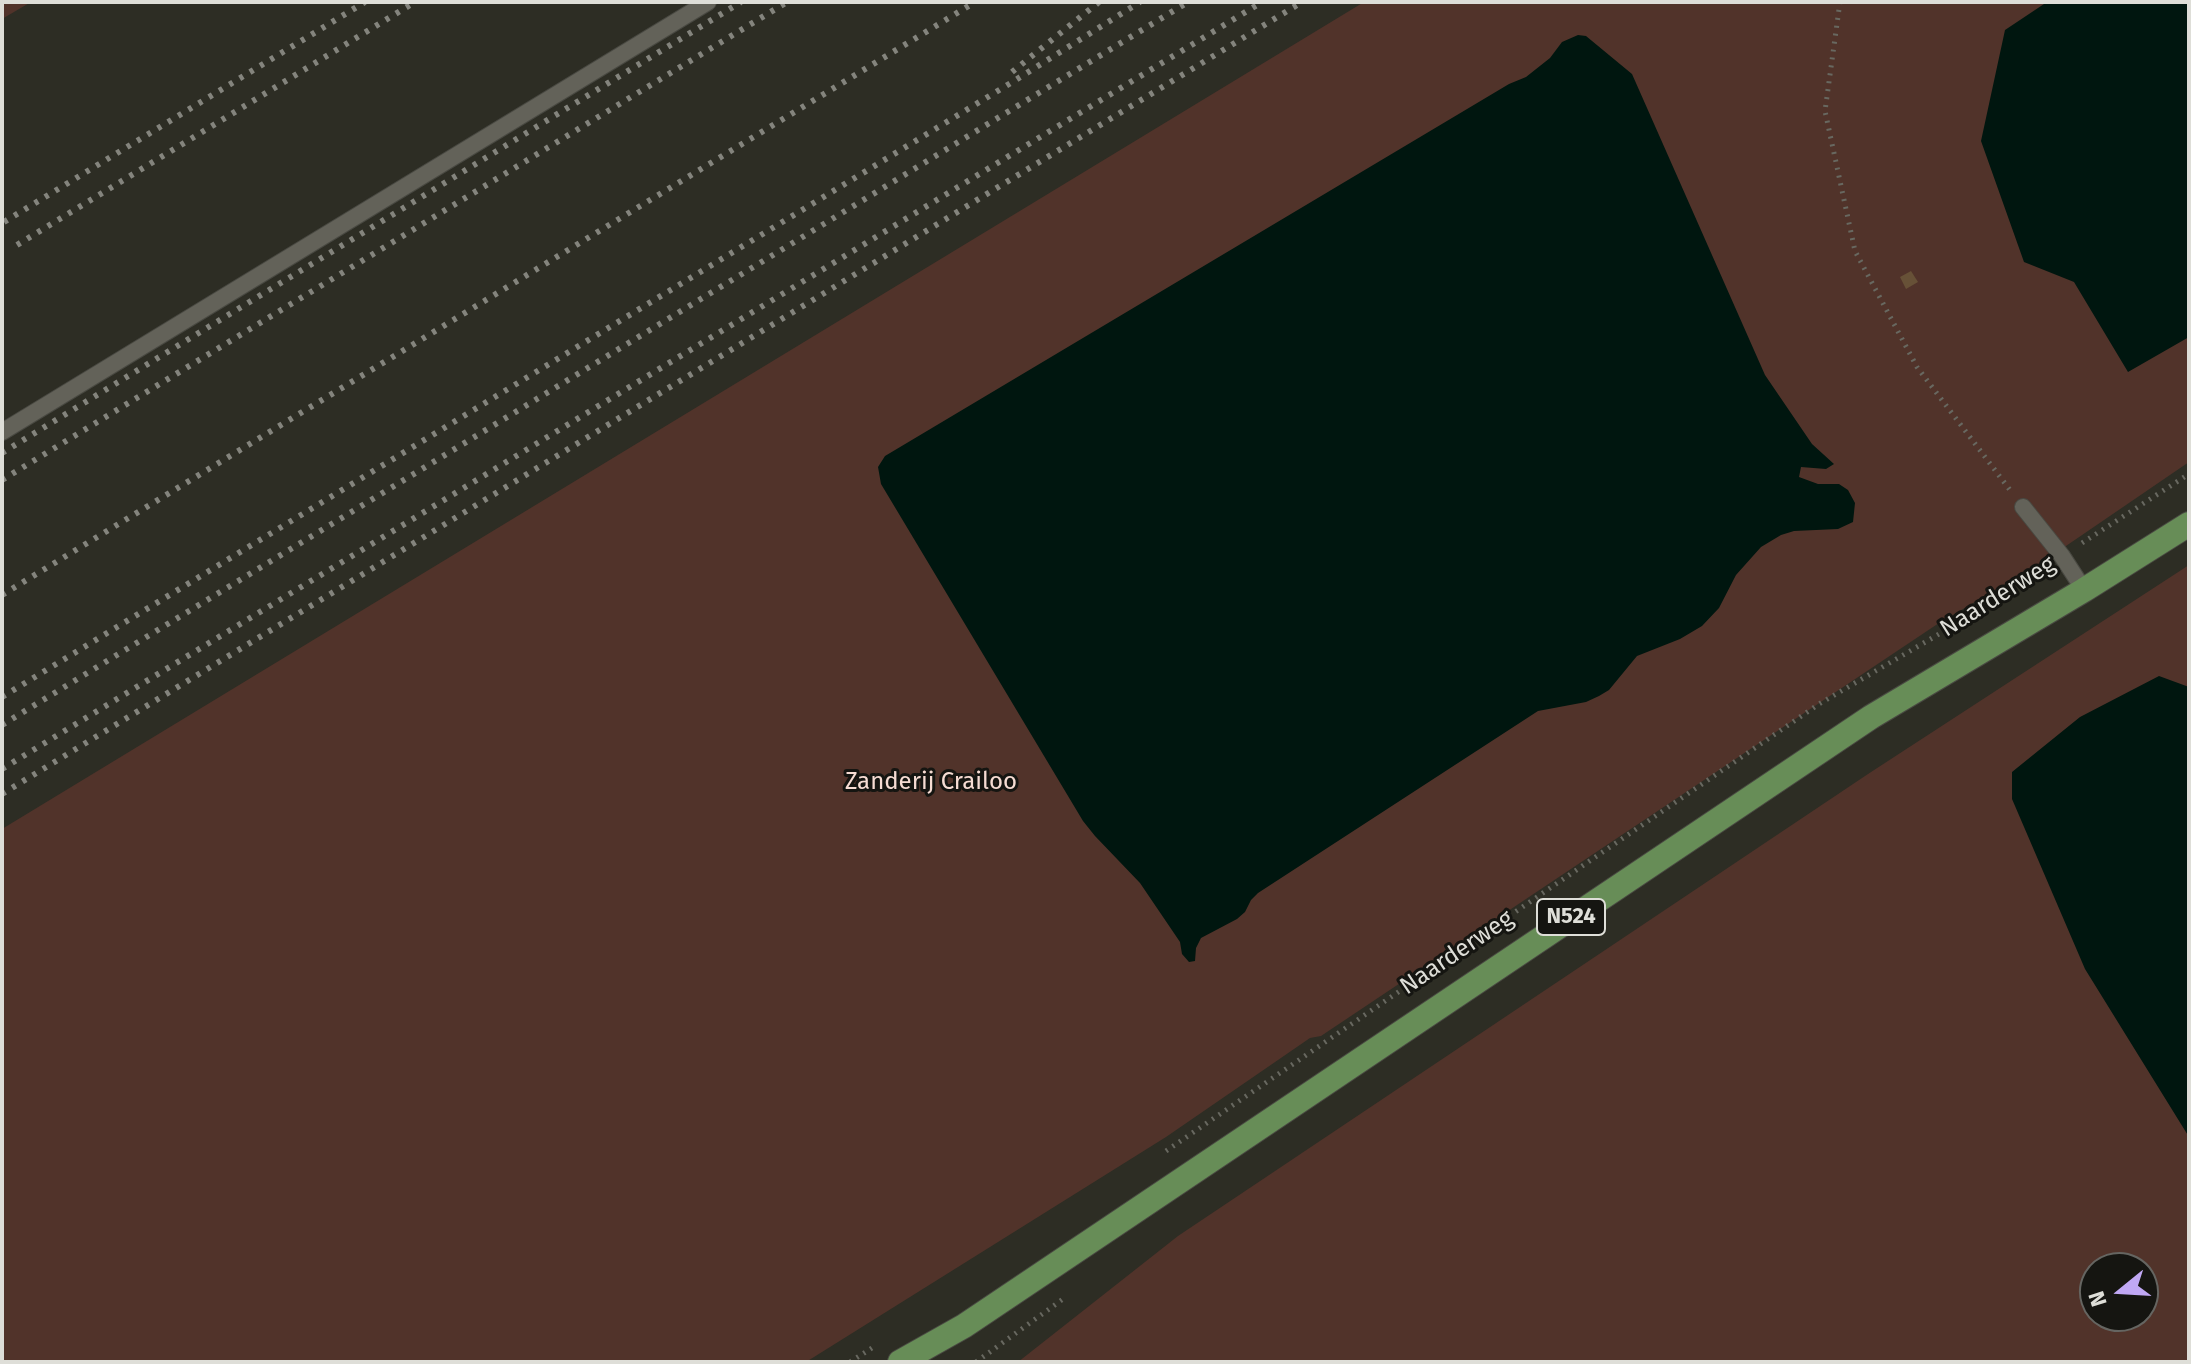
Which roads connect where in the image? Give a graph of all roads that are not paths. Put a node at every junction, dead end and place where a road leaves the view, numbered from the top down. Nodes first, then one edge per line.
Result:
1 (708, 2) edge
2 (2, 432) edge
3 (2023, 507) road end
4 (2189, 524) edge
5 (2084, 590) junction
6 (964, 1326) junction
7 (900, 1362) edge
8 (921, 1362) edge

1 - 2 lane
3 - 5 lane
4 - 5 main road, Naarderweg / N524
5 - 6 main road, Naarderweg / N524
6 - 7 main road, Naarderweg / N524
6 - 8 main road, Naarderweg / N524

